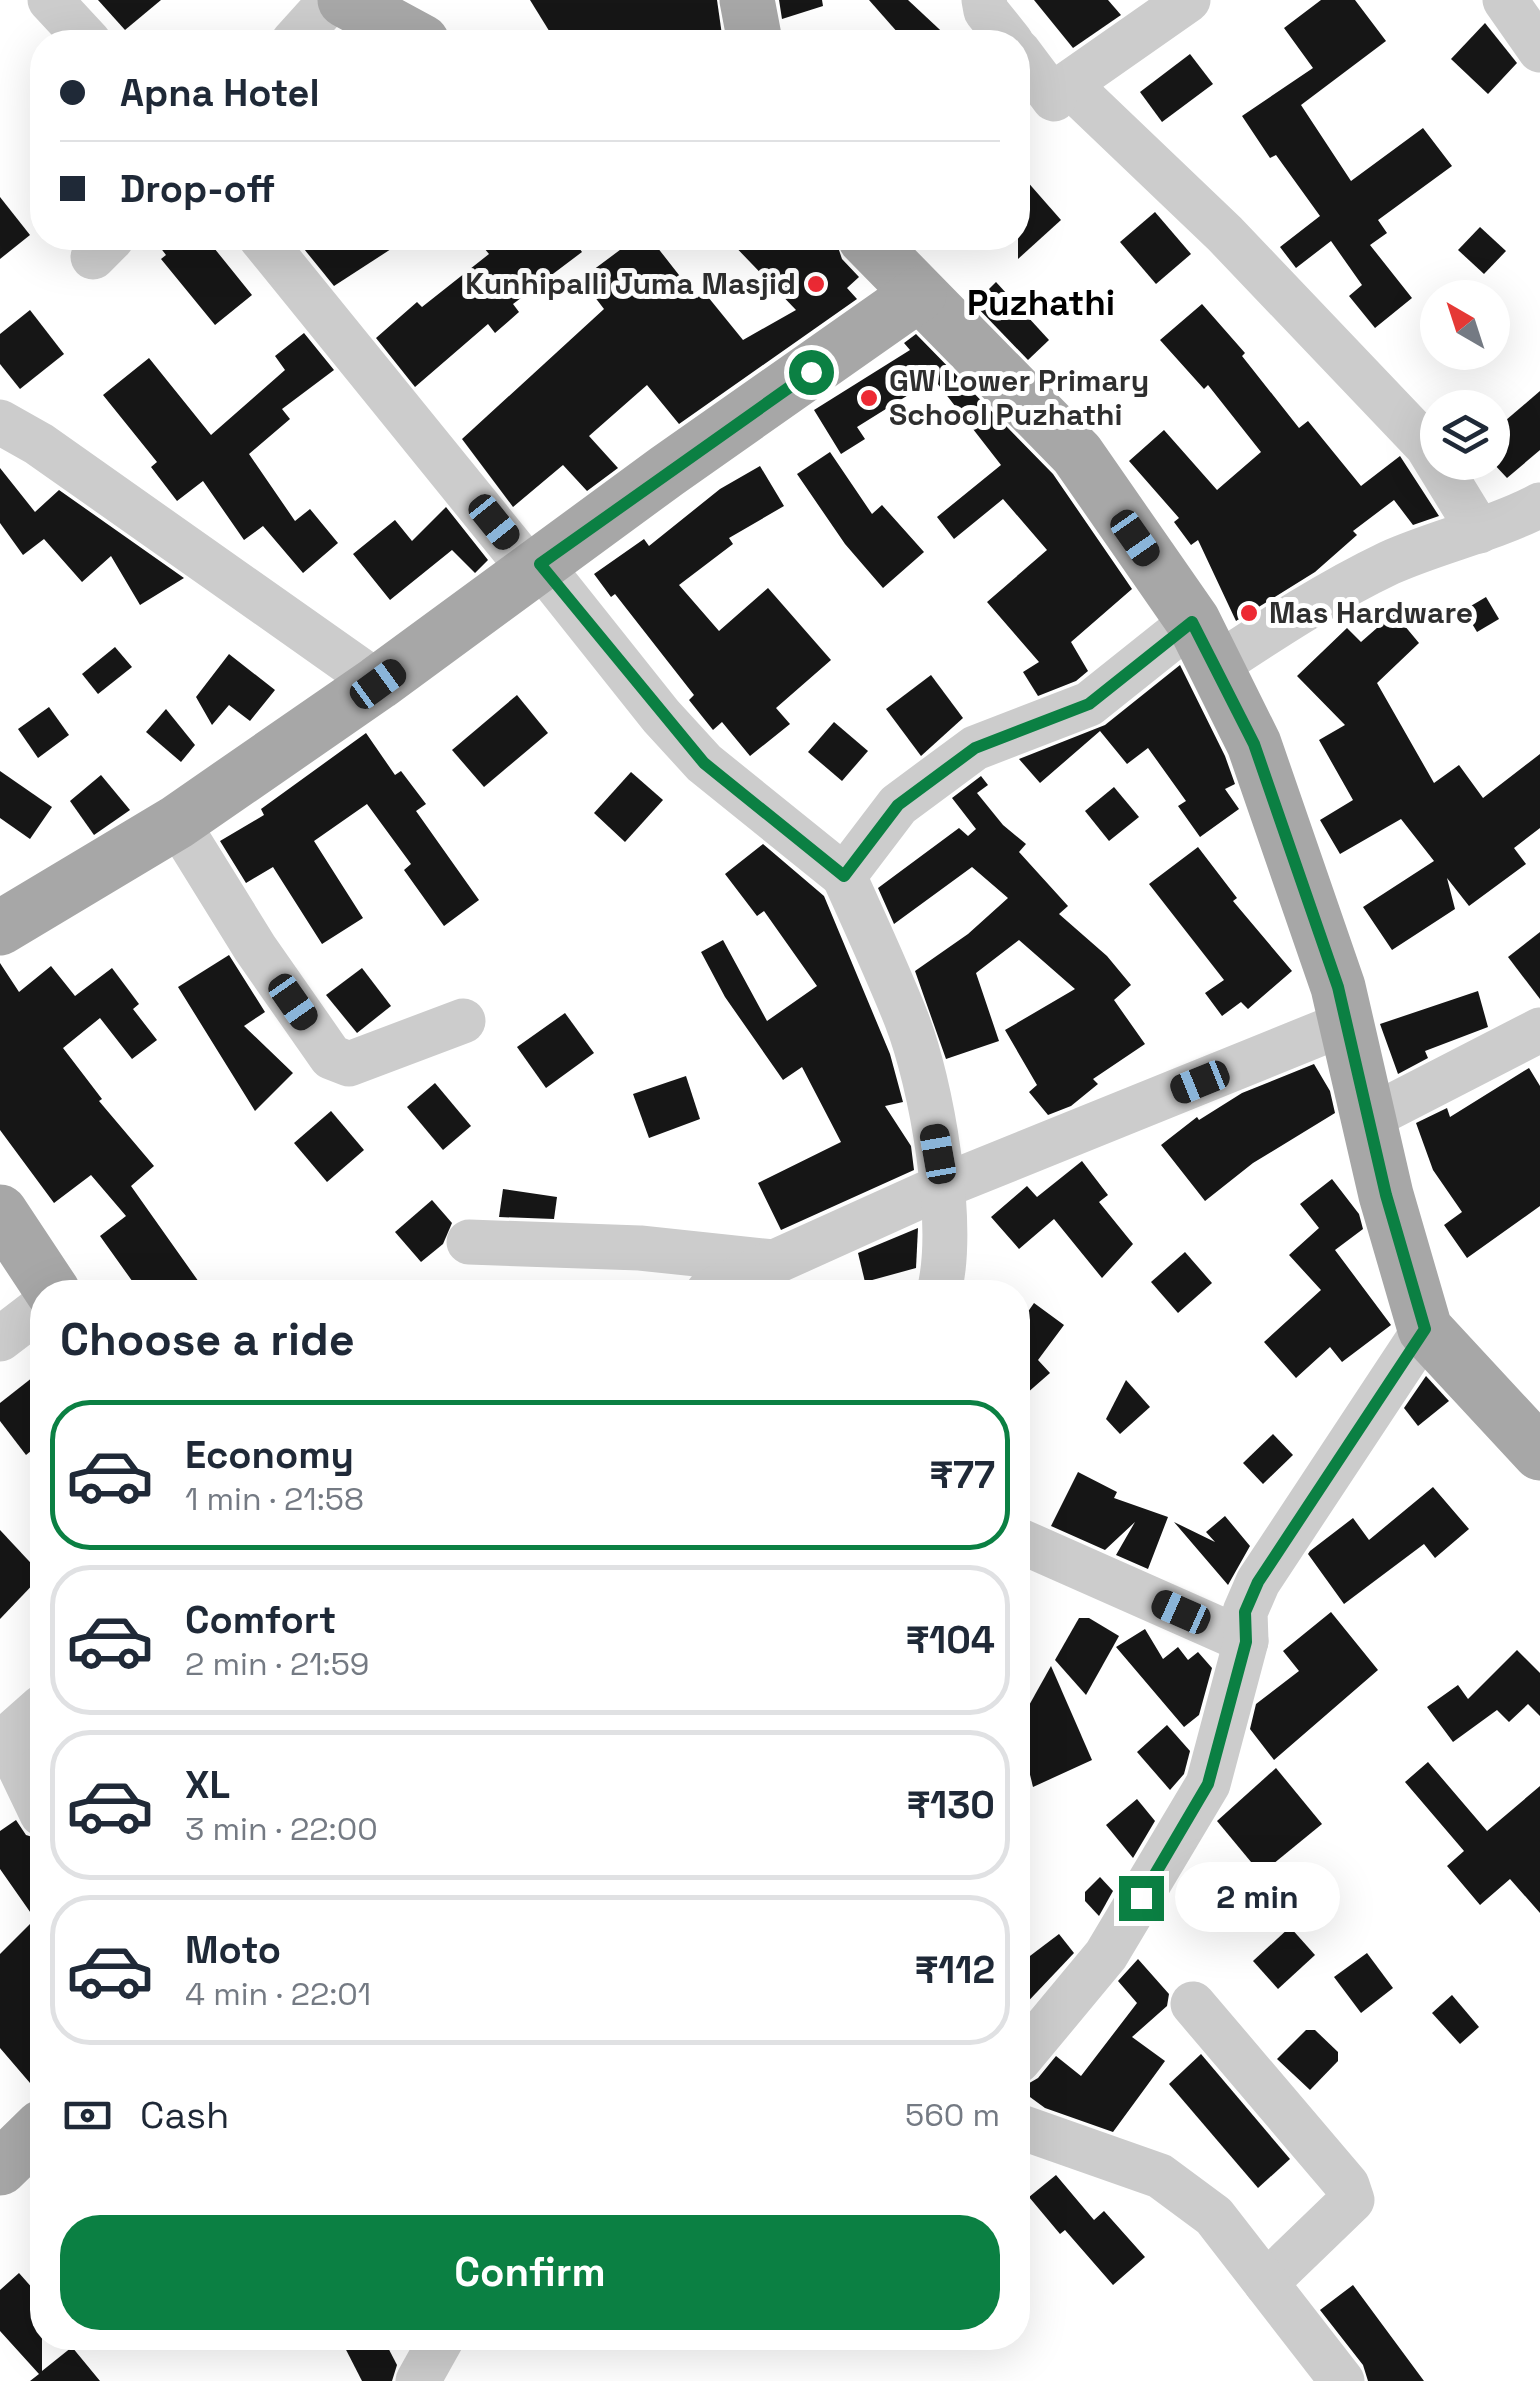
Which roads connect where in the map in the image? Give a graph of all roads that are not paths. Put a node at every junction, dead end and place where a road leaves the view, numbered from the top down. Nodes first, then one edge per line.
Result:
1 (50, 0) edge
2 (331, 0) edge
3 (344, 0) edge
4 (746, 0) edge
5 (984, 0) edge
6 (1188, 0) edge
7 (1505, 0) edge
8 (78, 30) edge
9 (304, 30) edge
10 (400, 30) edge
11 (752, 30) edge
12 (1001, 30) edge
13 (1540, 50) edge
14 (1030, 62) edge
15 (1061, 91) junction
16 (271, 250) edge
17 (877, 250) edge
18 (919, 294) junction
19 (0, 422) edge
20 (1540, 505) edge
21 (1478, 531) junction
22 (536, 568) junction
23 (1204, 644) junction
24 (378, 684) junction
25 (177, 822) junction
26 (844, 876) junction
27 (0, 928) edge
28 (463, 1020) dead end
29 (1346, 1023) junction
30 (1540, 1030) edge
31 (1370, 1118) junction
32 (944, 1186) junction
33 (0, 1212) edge
34 (469, 1242) dead end
35 (775, 1262) junction
36 (45, 1280) edge
37 (735, 1280) edge
38 (942, 1280) edge
39 (30, 1316) edge
40 (1425, 1329) junction
41 (0, 1339) edge
42 (1540, 1453) edge
43 (1030, 1545) edge
44 (1246, 1642) junction
45 (30, 1718) edge
46 (3, 1742) edge
47 (30, 1792) edge
48 (1193, 2004) dead end
49 (1030, 2046) edge
50 (1030, 2130) edge
51 (30, 2139) edge
52 (0, 2168) edge
53 (1266, 2283) junction
54 (435, 2350) edge
55 (418, 2381) edge
56 (1342, 2381) edge

1 - 8 street
2 - 9 street
3 - 10 main road
4 - 11 main road
5 - 12 street
6 - 15 street
7 - 13 street
14 - 15 street
15 - 21 street
16 - 22 street
17 - 18 main road
18 - 22 main road
18 - 23 main road
19 - 24 street
20 - 21 street
21 - 23 street
22 - 24 main road
22 - 26 street
23 - 26 street
23 - 29 main road
24 - 25 main road
25 - 27 main road
25 - 28 street
26 - 32 street
29 - 31 main road
29 - 32 street
30 - 31 street
31 - 40 main road
32 - 35 street
32 - 38 street
33 - 36 main road
34 - 35 street
35 - 37 street
39 - 41 street
40 - 42 main road
40 - 44 street
43 - 44 street
44 - 49 street
45 - 46 street
46 - 47 street
48 - 53 street
50 - 53 street
51 - 52 main road
53 - 56 street
54 - 55 street

